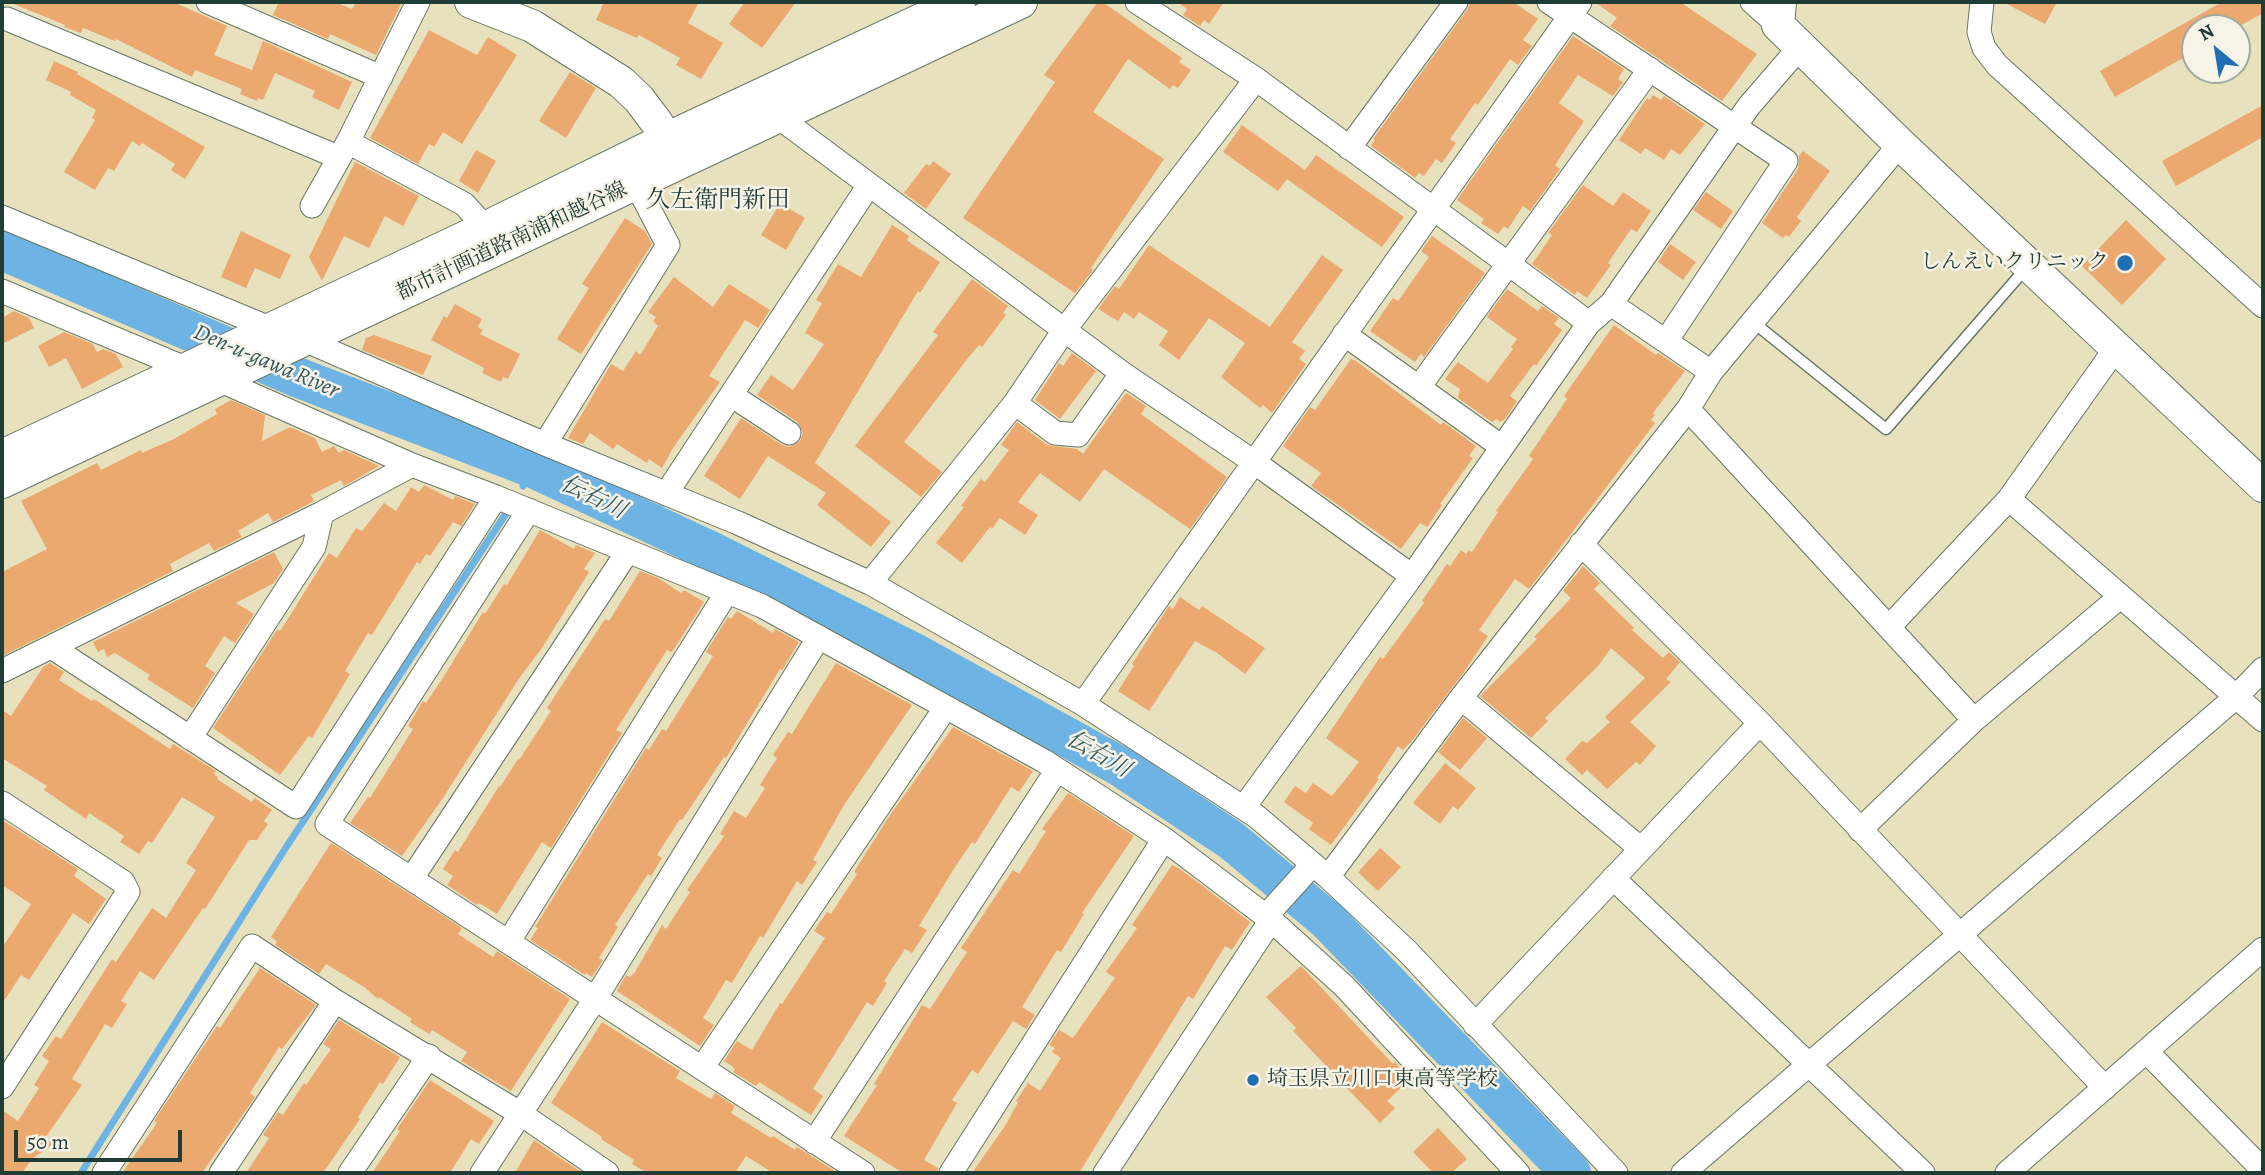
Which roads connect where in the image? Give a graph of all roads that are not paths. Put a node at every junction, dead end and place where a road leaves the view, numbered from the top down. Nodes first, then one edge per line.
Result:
1 (208, 2) edge
2 (418, 2) edge
3 (471, 2) edge
4 (960, 2) edge
5 (1021, 2) edge
6 (1137, 2) edge
7 (1456, 2) edge
8 (1549, 2) edge
9 (1752, 2) edge
10 (1982, 2) edge
11 (1574, 9) edge
12 (1779, 14) edge
13 (8, 18) edge
14 (1801, 47) junction
15 (1650, 69) junction
16 (381, 77) junction
17 (1256, 79) junction
18 (778, 116) junction
19 (1734, 128) junction
20 (1900, 145) junction
21 (1349, 148) junction
22 (343, 150) junction
23 (673, 151) junction
24 (636, 184) junction
25 (869, 185) junction
26 (312, 206) dead end
27 (1432, 209) junction
28 (2, 217) edge
29 (494, 237) junction
30 (1510, 264) junction
31 (2028, 265) junction
32 (2, 291) edge
33 (1611, 304) junction
34 (2263, 306) edge
35 (1753, 322) junction
36 (1589, 323) junction
37 (1065, 329) junction
38 (1344, 334) junction
39 (281, 337) junction
40 (1666, 341) junction
41 (2116, 348) junction
42 (212, 369) junction
43 (1711, 372) junction
44 (1122, 373) junction
45 (1419, 387) junction
46 (732, 394) junction
47 (1015, 402) junction
48 (1688, 409) junction
49 (789, 433) dead end
50 (545, 444) junction
51 (1502, 447) junction
52 (2, 456) edge
53 (1254, 462) junction
54 (412, 466) junction
55 (2, 482) edge
56 (2263, 486) edge
57 (666, 494) junction
58 (496, 497) junction
59 (2009, 499) junction
60 (530, 510) junction
61 (322, 513) junction
62 (1581, 544) junction
63 (628, 551) junction
64 (1412, 576) junction
65 (870, 583) junction
66 (727, 592) junction
67 (2120, 597) junction
68 (1889, 627) junction
69 (819, 637) junction
70 (52, 648) junction
71 (2263, 669) edge
72 (2, 671) edge
73 (2237, 696) junction
74 (1461, 698) junction
75 (1083, 704) junction
76 (946, 707) junction
77 (1974, 720) junction
78 (2263, 720) edge
79 (1760, 723) junction
80 (190, 738) junction
81 (1057, 769) junction
82 (2, 804) edge
83 (1244, 807) junction
84 (1860, 830) junction
85 (1164, 839) junction
86 (1641, 849) junction
87 (1321, 871) junction
88 (412, 878) junction
89 (1613, 878) junction
90 (1268, 918) junction
91 (1961, 935) junction
92 (509, 941) junction
93 (2263, 949) edge
94 (595, 999) junction
95 (335, 1001) junction
96 (1475, 1025) junction
97 (2147, 1052) junction
98 (429, 1056) junction
99 (1808, 1066) junction
100 (702, 1068) junction
101 (2, 1087) edge
102 (2105, 1088) junction
103 (521, 1114) junction
104 (814, 1142) junction
105 (2263, 1170) edge
106 (104, 1173) edge
107 (221, 1173) edge
108 (350, 1173) edge
109 (482, 1173) edge
110 (607, 1173) edge
111 (863, 1173) edge
112 (951, 1173) edge
113 (1105, 1173) edge
114 (1518, 1173) edge
115 (1616, 1173) edge
116 (1683, 1173) edge
117 (1923, 1173) edge
118 (2007, 1173) edge

1 - 16 street
2 - 16 street
3 - 23 street
4 - 23 street, 都市計画道路南浦和越谷線
5 - 18 street, 都市計画道路南浦和越谷線
6 - 17 street
7 - 21 street
8 - 11 street
9 - 12 street
10 - 34 street
11 - 15 street
11 - 27 street
12 - 14 street
13 - 22 street
14 - 19 street
14 - 20 street
15 - 19 street
15 - 30 street
16 - 22 street
17 - 21 street
17 - 37 street
18 - 23 street, 都市計画道路南浦和越谷線
18 - 25 street
19 - 33 street
19 - 40 street
20 - 31 street
20 - 35 street
21 - 27 street
22 - 26 street
22 - 29 street
23 - 24 street, 都市計画道路南浦和越谷線
23 - 29 street, 都市計画道路南浦和越谷線
24 - 29 street, 都市計画道路南浦和越谷線
24 - 50 street
25 - 37 street
25 - 46 street
27 - 30 street
27 - 38 street
28 - 39 street
29 - 39 street, 都市計画道路南浦和越谷線
30 - 36 street
30 - 45 street
31 - 35 lane
31 - 41 street
32 - 42 street
33 - 36 street
33 - 40 street
35 - 43 street
36 - 51 street
37 - 44 street
37 - 47 street
38 - 45 street
38 - 53 street
39 - 42 street, 都市計画道路南浦和越谷線
39 - 50 street
40 - 43 street
41 - 56 street
41 - 59 street
42 - 52 street, 都市計画道路南浦和越谷線
42 - 54 street
42 - 55 street, 都市計画道路南浦和越谷線
43 - 48 street
44 - 47 street
44 - 53 street
45 - 51 street
46 - 49 street
46 - 57 street
47 - 65 street
48 - 62 street
48 - 68 street
50 - 57 street
51 - 64 street
53 - 64 street
53 - 75 street
54 - 58 street
54 - 61 street
57 - 65 street
58 - 60 street
58 - 80 street
59 - 67 street
59 - 68 street
60 - 63 street
60 - 88 street
61 - 70 street
61 - 80 street
62 - 74 street
62 - 79 street
63 - 66 street
63 - 88 street
64 - 83 street
65 - 75 street
66 - 69 street
66 - 92 street
67 - 73 street
67 - 77 street
68 - 77 street
69 - 76 street
69 - 94 street
70 - 72 street
70 - 80 street
71 - 73 street
73 - 78 street
73 - 91 street
74 - 86 street
74 - 87 street
75 - 83 street
76 - 81 street
76 - 100 street
77 - 84 street
79 - 84 street
79 - 86 street
81 - 85 street
81 - 104 street
82 - 101 street
83 - 87 street
84 - 91 street
85 - 90 street
85 - 112 street
86 - 89 street
87 - 90 street
87 - 96 street
88 - 92 street
89 - 96 street
89 - 99 street
90 - 113 street
90 - 114 street
91 - 99 street
91 - 102 street
92 - 94 street
93 - 97 street
94 - 100 street
94 - 103 street
95 - 98 street
95 - 106 street
95 - 107 street
96 - 115 street
97 - 102 street
97 - 105 street
98 - 103 street
98 - 108 street
99 - 116 street
99 - 117 street
100 - 104 street
102 - 118 street
103 - 109 street
103 - 110 street
104 - 111 street

